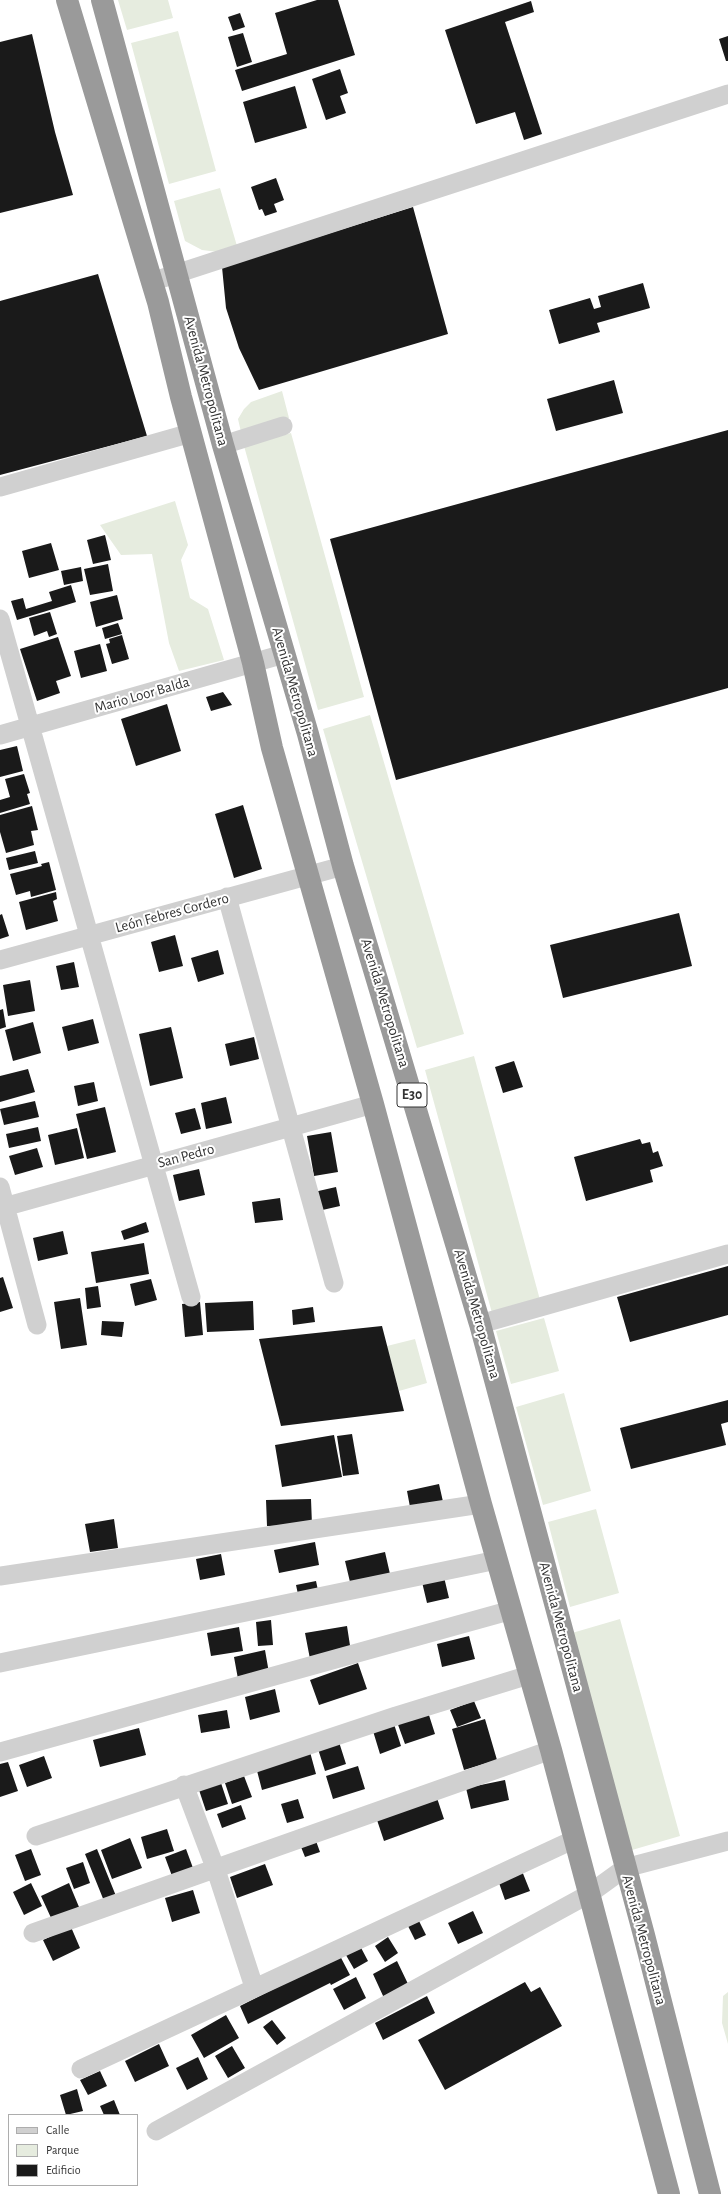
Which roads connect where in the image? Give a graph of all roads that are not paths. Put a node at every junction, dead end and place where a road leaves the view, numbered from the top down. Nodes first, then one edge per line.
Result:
1 (67, 0) edge
2 (102, 0) edge
3 (728, 94) edge
4 (177, 274) junction
5 (151, 282) junction
6 (283, 426) dead end
7 (191, 433) junction
8 (223, 445) junction
9 (0, 487) edge
10 (0, 619) edge
11 (284, 654) junction
12 (253, 663) junction
13 (31, 727) junction
14 (0, 735) edge
15 (344, 866) junction
16 (308, 877) junction
17 (227, 897) junction
18 (88, 935) junction
19 (0, 960) edge
20 (373, 1104) junction
21 (291, 1127) junction
22 (153, 1164) junction
23 (0, 1187) edge
24 (2, 1207) edge
25 (728, 1254) edge
26 (334, 1283) dead end
27 (191, 1297) dead end
28 (480, 1324) junction
29 (37, 1325) dead end
30 (481, 1504) junction
31 (497, 1560) junction
32 (0, 1576) edge
33 (512, 1610) junction
34 (0, 1663) edge
35 (530, 1675) junction
36 (551, 1750) junction
37 (0, 1752) edge
38 (184, 1785) junction
39 (36, 1836) dead end
40 (575, 1839) junction
41 (728, 1841) edge
42 (625, 1868) junction
43 (216, 1870) junction
44 (589, 1894) junction
45 (33, 1932) dead end
46 (254, 1987) junction
47 (81, 2069) dead end
48 (156, 2131) dead end
49 (669, 2194) edge
50 (710, 2194) edge

1 - 5 highway
2 - 4 highway, Avenida Metropolitana / E30
3 - 4 street
4 - 5 street
4 - 8 highway, Avenida Metropolitana / E30
5 - 7 highway
6 - 8 street
7 - 9 street
7 - 12 highway
8 - 11 highway, Avenida Metropolitana / E30
10 - 13 street
11 - 12 street, Mario Loor Balda
11 - 15 highway, Avenida Metropolitana / E30
12 - 13 street, Mario Loor Balda
12 - 16 highway
13 - 14 street, Mario Loor Balda
13 - 18 street
15 - 16 street, León Febres Cordero
15 - 28 highway, Avenida Metropolitana / E30
16 - 17 street, León Febres Cordero
16 - 20 highway
17 - 18 street, León Febres Cordero
17 - 21 street
18 - 19 street, León Febres Cordero
18 - 22 street
20 - 21 street, San Pedro
20 - 30 highway
21 - 22 street, San Pedro
21 - 26 street
22 - 24 street, San Pedro
22 - 27 street
23 - 24 street
24 - 29 street
25 - 28 street
28 - 42 highway, Avenida Metropolitana / E30
30 - 31 highway
30 - 32 street
31 - 33 highway
31 - 34 street
33 - 35 highway
33 - 37 street
35 - 36 highway
35 - 38 street
36 - 40 highway
36 - 43 street
38 - 39 street
38 - 43 street
40 - 44 highway
40 - 46 street
41 - 42 street
42 - 44 street
42 - 50 highway, Avenida Metropolitana / E30
43 - 45 street
43 - 46 street
44 - 48 street
44 - 49 highway
46 - 47 street

